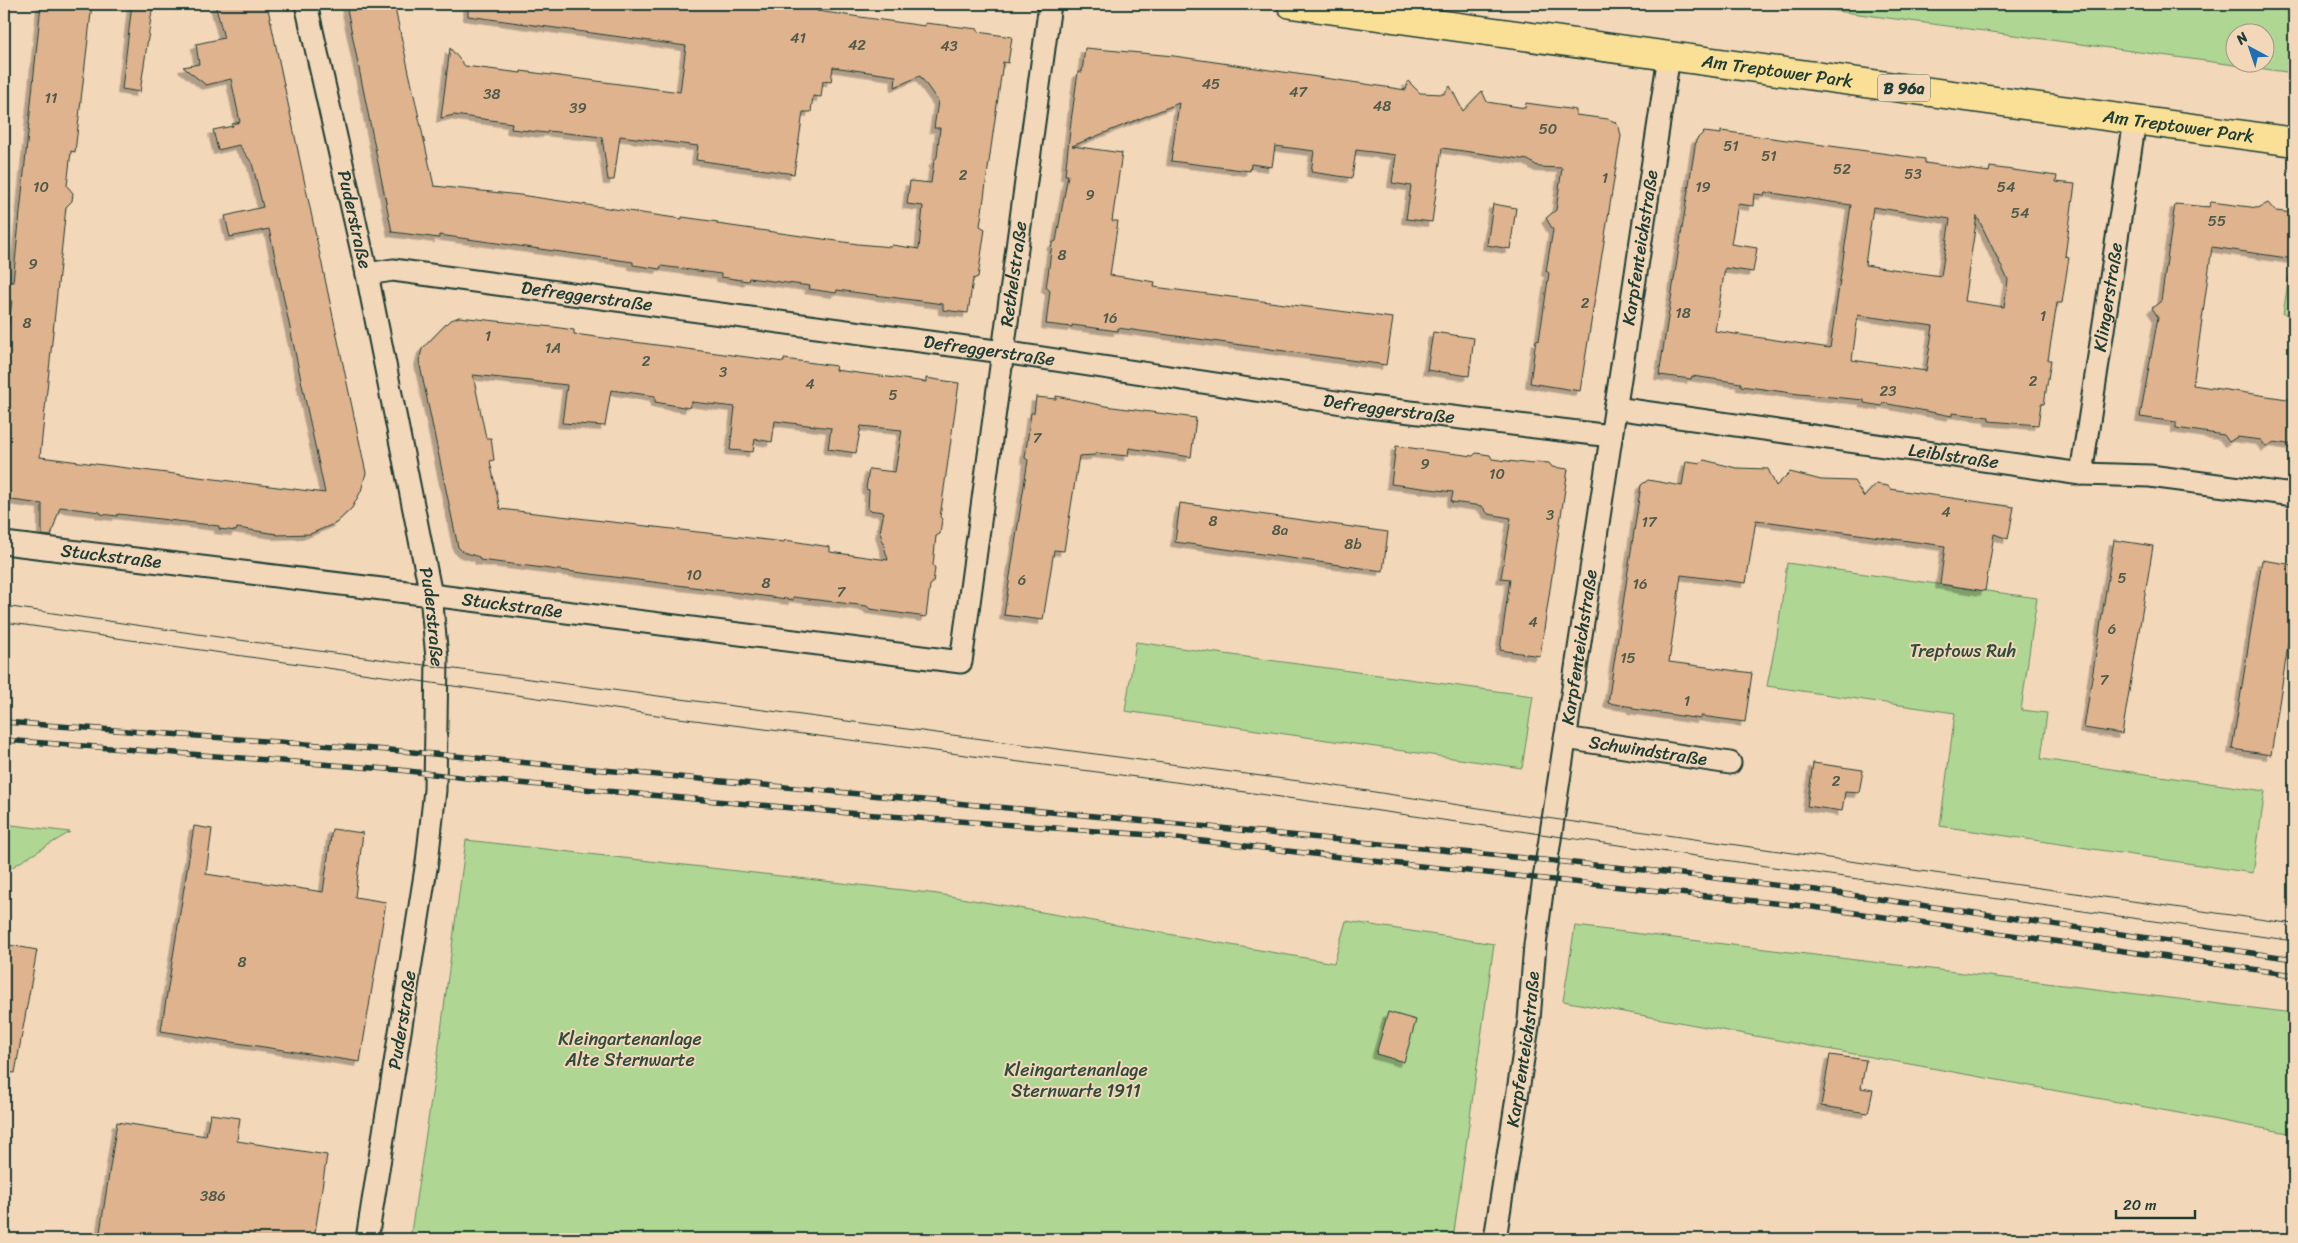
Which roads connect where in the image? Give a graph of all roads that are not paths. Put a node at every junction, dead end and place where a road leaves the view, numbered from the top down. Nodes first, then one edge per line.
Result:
1 (306, 4) edge
2 (1050, 4) edge
3 (1291, 4) edge
4 (1669, 56) junction
5 (2134, 120) junction
6 (2294, 142) edge
7 (367, 274) junction
8 (1003, 352) junction
9 (1615, 408) junction
10 (1611, 436) junction
11 (2081, 474) junction
12 (2294, 495) edge
13 (4, 543) edge
14 (431, 595) junction
15 (961, 662) joint
16 (1565, 738) junction
17 (1730, 763) dead end
18 (367, 1239) edge
19 (1495, 1239) edge

1 - 7 street, Puderstraße
2 - 8 street, Rethelstraße
3 - 4 main road, Am Treptower Park / B 96a
4 - 5 main road, Am Treptower Park / B 96a
4 - 9 street, Karpfenteichstraße
5 - 6 main road, Am Treptower Park / B 96a
5 - 11 street, Klingerstraße
7 - 8 street, Defreggerstraße
7 - 14 street, Puderstraße
8 - 10 street, Defreggerstraße
8 - 15 street, Rethelstraße
9 - 10 street, Karpfenteichstraße
9 - 11 street, Leiblstraße
10 - 16 street, Karpfenteichstraße
11 - 12 street, Leiblstraße
13 - 14 street, Stuckstraße
14 - 15 street, Stuckstraße
14 - 18 street, Puderstraße
16 - 17 street, Schwindstraße
16 - 19 street, Karpfenteichstraße

